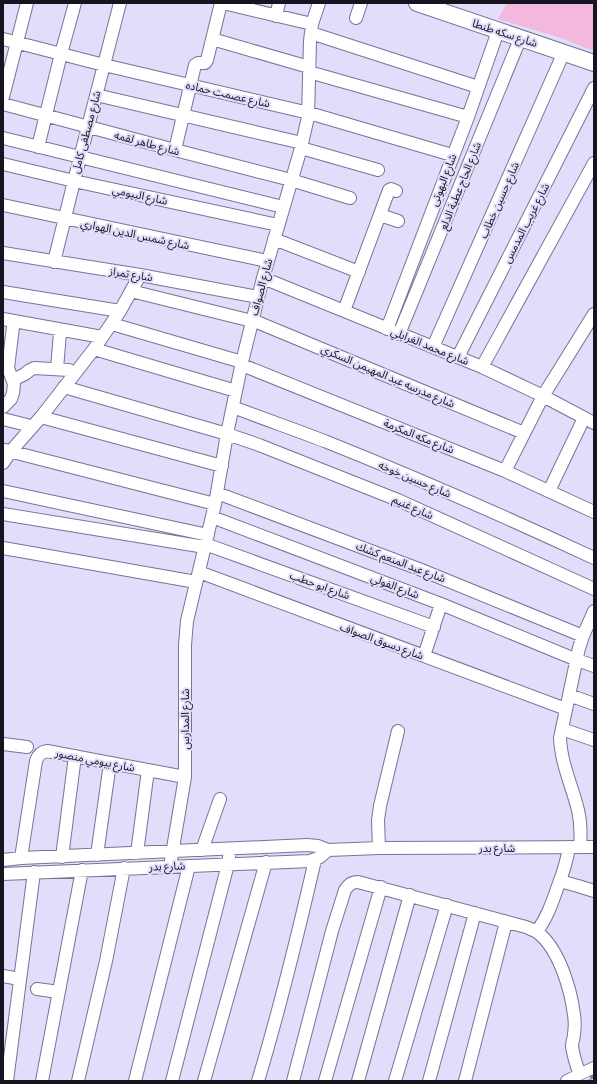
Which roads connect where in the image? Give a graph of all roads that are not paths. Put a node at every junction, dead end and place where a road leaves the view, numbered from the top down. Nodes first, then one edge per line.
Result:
1 (27, 3) edge
2 (75, 3) edge
3 (222, 3) edge
4 (279, 3) edge
5 (319, 3) edge
6 (361, 3) edge
7 (116, 4) edge
8 (420, 4) edge
9 (276, 16) junction
10 (356, 18) dead end
11 (311, 28) junction
12 (498, 31) junction
13 (3, 39) edge
14 (212, 39) junction
15 (520, 39) junction
16 (17, 42) junction
17 (564, 52) junction
18 (61, 54) junction
19 (594, 63) edge
20 (104, 65) junction
21 (309, 70) junction
22 (190, 86) junction
23 (478, 87) junction
24 (594, 88) edge
25 (96, 95) junction
26 (3, 97) edge
27 (3, 104) edge
28 (308, 113) junction
29 (183, 115) junction
30 (46, 116) junction
31 (468, 117) junction
32 (88, 127) junction
33 (3, 138) edge
34 (301, 146) junction
35 (38, 147) junction
36 (175, 150) junction
37 (452, 155) junction
38 (80, 157) junction
39 (3, 164) edge
40 (594, 164) edge
41 (378, 170) dead end
42 (291, 180) junction
43 (74, 181) junction
44 (396, 191) dead end
45 (350, 198) dead end
46 (3, 205) edge
47 (283, 207) junction
48 (380, 215) junction
49 (64, 219) junction
50 (398, 221) dead end
51 (278, 225) junction
52 (274, 239) junction
53 (3, 253) edge
54 (54, 262) junction
55 (268, 262) junction
56 (359, 272) junction
57 (140, 275) junction
58 (263, 278) junction
59 (131, 291) junction
60 (3, 292) edge
61 (258, 297) junction
62 (120, 311) junction
63 (344, 311) junction
64 (594, 314) edge
65 (3, 319) edge
66 (252, 320) junction
67 (112, 324) junction
68 (13, 327) dead end
69 (387, 329) junction
70 (60, 333) dead end
71 (400, 334) junction
72 (102, 337) junction
73 (7, 347) edge
74 (433, 347) junction
75 (94, 349) junction
76 (458, 357) junction
77 (242, 363) junction
78 (482, 367) junction
79 (56, 369) junction
80 (69, 370) dead end
81 (8, 376) edge
82 (64, 387) junction
83 (236, 391) junction
84 (543, 396) junction
85 (3, 407) edge
86 (233, 407) junction
87 (41, 417) junction
88 (3, 419) edge
89 (589, 420) edge
90 (27, 425) dead end
91 (524, 433) junction
92 (227, 434) junction
93 (7, 451) edge
94 (3, 463) edge
95 (222, 466) junction
96 (505, 471) junction
97 (3, 491) edge
98 (549, 491) junction
99 (216, 498) junction
100 (593, 507) edge
101 (3, 514) edge
102 (212, 517) junction
103 (206, 542) junction
104 (3, 548) edge
105 (594, 558) edge
106 (197, 577) junction
107 (594, 589) edge
108 (441, 604) junction
109 (594, 613) edge
110 (434, 627) junction
111 (583, 636) junction
112 (424, 656) junction
113 (577, 660) junction
114 (594, 666) edge
115 (569, 695) junction
116 (594, 704) edge
117 (566, 709) junction
118 (562, 729) junction
119 (398, 732) dead end
120 (594, 740) edge
121 (3, 744) edge
122 (27, 747) dead end
123 (75, 756) junction
124 (110, 763) junction
125 (148, 770) junction
126 (184, 777) junction
127 (220, 799) dead end
128 (574, 847) junction
129 (594, 847) edge
130 (379, 848) junction
131 (229, 849) junction
132 (202, 850) junction
133 (328, 850) junction
134 (172, 852) junction
135 (137, 853) junction
136 (97, 855) junction
137 (62, 857) junction
138 (21, 858) junction
139 (3, 860) edge
140 (315, 860) junction
141 (266, 862) junction
142 (228, 864) junction
143 (170, 866) junction
144 (189, 866) junction
145 (124, 868) junction
146 (82, 870) junction
147 (34, 872) junction
148 (3, 874) edge
149 (560, 881) junction
150 (381, 887) junction
151 (594, 891) edge
152 (410, 895) junction
153 (446, 905) junction
154 (475, 913) junction
155 (506, 922) junction
156 (537, 931) junction
157 (3, 976) edge
158 (20, 979) junction
159 (37, 989) dead end
160 (59, 992) junction
161 (594, 1068) edge
162 (580, 1076) junction
163 (7, 1081) edge
164 (42, 1081) edge
165 (78, 1081) edge
166 (135, 1081) edge
167 (172, 1081) edge
168 (204, 1081) edge
169 (258, 1081) edge
170 (293, 1081) edge
171 (325, 1081) edge
172 (358, 1081) edge
173 (395, 1081) edge
174 (429, 1081) edge
175 (465, 1081) edge
176 (567, 1081) edge

1 - 16 street
2 - 18 street
3 - 9 street
3 - 14 street
4 - 9 street
5 - 11 street, شارع الصواف
6 - 10 street
7 - 20 street, شارع مصطفى كامل
8 - 12 main road, شارع سكه طنطا
9 - 11 street
11 - 21 street, شارع الصواف
11 - 23 street
12 - 15 main road, شارع سكه طنطا
12 - 23 street, شارع البهوتى
13 - 16 street, شارع عصمت حماده
14 - 21 street
14 - 22 street
15 - 17 main road, شارع سكه طنطا
15 - 71 street, شارع الحاج عطية الدلع
16 - 18 street, شارع عصمت حماده
16 - 26 street
17 - 19 main road, شارع سكه طنطا
17 - 74 street, شارع حسين خطاب
18 - 20 street, شارع عصمت حماده
18 - 30 street
20 - 22 street, شارع عصمت حماده
20 - 25 street, شارع مصطفى كامل
21 - 28 street, شارع الصواف
21 - 31 street
22 - 28 street, شارع عصمت حماده
22 - 29 street
23 - 31 street, شارع البهوتى
24 - 76 street, شارع غريب المدمس
25 - 29 street
25 - 32 street, شارع مصطفى كامل
27 - 30 street, شارع طاهر لقمه
28 - 34 street, شارع الصواف
28 - 37 street, شارع عصمت حماده
29 - 34 street
29 - 36 street
30 - 32 street, شارع طاهر لقمه
30 - 35 street
31 - 37 street, شارع البهوتى
32 - 36 street, شارع طاهر لقمه
32 - 38 street, شارع مصطفى كامل
33 - 35 street
34 - 41 street
34 - 42 street, شارع الصواف
35 - 38 street
36 - 42 street, شارع طاهر لقمه
37 - 69 street, شارع البهوتى
38 - 43 street, شارع مصطفى كامل
38 - 47 street
39 - 43 street, شارع البيومي
40 - 78 street
42 - 45 street, شارع طاهر لقمه
42 - 47 street, شارع الصواف
43 - 49 street, شارع مصطفى كامل
43 - 51 street, شارع البيومي
44 - 48 street
46 - 49 street, شارع شمس الدين الهواري
47 - 51 street, شارع الصواف
48 - 50 street
48 - 56 street
49 - 54 street, شارع مصطفى كامل
49 - 55 street, شارع شمس الدين الهواري
51 - 52 street, شارع الصواف
52 - 55 street, شارع الصواف
52 - 56 street
53 - 54 street, شارع تمراز
54 - 57 street, شارع تمراز
55 - 58 street, شارع الصواف
56 - 63 street
57 - 59 street
57 - 61 street, شارع تمراز
58 - 61 street, شارع الصواف
58 - 63 street, شارع محمد الغرابلي
59 - 62 street
59 - 66 street, شارع مدرسه عبد المهيمن السكري
60 - 62 street
61 - 66 street, شارع الصواف
62 - 67 street
63 - 69 street, شارع محمد الغرابلي
64 - 84 street
65 - 72 street
66 - 77 street, شارع الصواف
66 - 91 street, شارع مدرسه عبد المهيمن السكري
67 - 72 street
67 - 77 street, شارع مكه المكرمة
68 - 73 street
69 - 71 street, شارع محمد الغرابلي
70 - 79 street
71 - 74 street, شارع محمد الغرابلي
72 - 75 street
73 - 81 street
74 - 76 street, شارع محمد الغرابلي
75 - 82 street
75 - 83 street
76 - 78 street, شارع محمد الغرابلي
77 - 83 street, شارع الصواف
77 - 96 street, شارع مكه المكرمة
78 - 84 street, شارع محمد الغرابلي
79 - 80 street
79 - 81 street
81 - 85 street
82 - 87 street
82 - 92 street, شارع غنيم
83 - 86 street, شارع الصواف
84 - 89 street, شارع محمد الغرابلي
84 - 91 street
86 - 92 street, شارع الصواف
86 - 105 street, شارع حسين خوخه
87 - 93 street
87 - 95 street
88 - 90 street
89 - 98 street
91 - 96 street
92 - 95 street, شارع الصواف
92 - 107 street, شارع غنيم
93 - 94 street
93 - 99 street, شارع عبد المنعم كشك
95 - 99 street, شارع الصواف
96 - 98 street, شارع مكه المكرمة
97 - 103 street
98 - 100 street, شارع مكه المكرمة
99 - 102 street, شارع الصواف
99 - 111 street, شارع عبد المنعم كشك
101 - 103 street
102 - 103 street, شارع الصواف
102 - 108 street, شارع الفولي
103 - 106 street, شارع الصواف
103 - 110 street, شارع ابو حطب
104 - 106 street, شارع دسوق الصواف
106 - 112 street, شارع دسوق الصواف
106 - 126 street, شارع المدارس
108 - 110 street
108 - 113 street, شارع الفولي
109 - 111 street
110 - 112 street
111 - 113 street
112 - 117 street, شارع دسوق الصواف
113 - 114 street, شارع الفولي
113 - 115 street
115 - 116 street
115 - 117 street
117 - 118 street
118 - 120 street
118 - 128 street
119 - 130 street
121 - 122 street
123 - 124 street, شارع بيومي منصور
123 - 137 street
123 - 138 street, شارع بيومي منصور
124 - 125 street, شارع بيومي منصور
124 - 136 street
125 - 126 street, شارع بيومي منصور
125 - 135 street
126 - 134 street, شارع المدارس
127 - 132 street
128 - 129 street, شارع بدر
128 - 130 street, شارع بدر
128 - 149 street
130 - 133 street, شارع بدر
131 - 132 street, شارع بدر
131 - 133 street, شارع بدر
131 - 142 street
132 - 134 street, شارع بدر
133 - 140 street
134 - 135 street, شارع بدر
134 - 143 street, شارع المدارس
135 - 136 street, شارع بدر
136 - 137 street, شارع بدر
137 - 138 street, شارع بدر
138 - 139 street, شارع بدر
140 - 141 street, شارع بدر
140 - 169 street
141 - 142 street, شارع بدر
141 - 168 street
142 - 144 street, شارع بدر
142 - 167 street
143 - 144 street, شارع بدر
143 - 145 street, شارع بدر
144 - 166 street
145 - 146 street, شارع بدر
145 - 165 street
146 - 147 street, شارع بدر
146 - 160 street
147 - 148 street, شارع بدر
147 - 158 street
149 - 151 street
149 - 156 street
150 - 152 street
150 - 170 street
150 - 171 street
152 - 153 street
152 - 172 street
153 - 154 street
153 - 173 street
154 - 155 street
154 - 174 street
155 - 156 street
155 - 175 street
156 - 162 street
157 - 158 street
158 - 163 street
159 - 160 street
160 - 164 street
161 - 162 street
162 - 176 street

